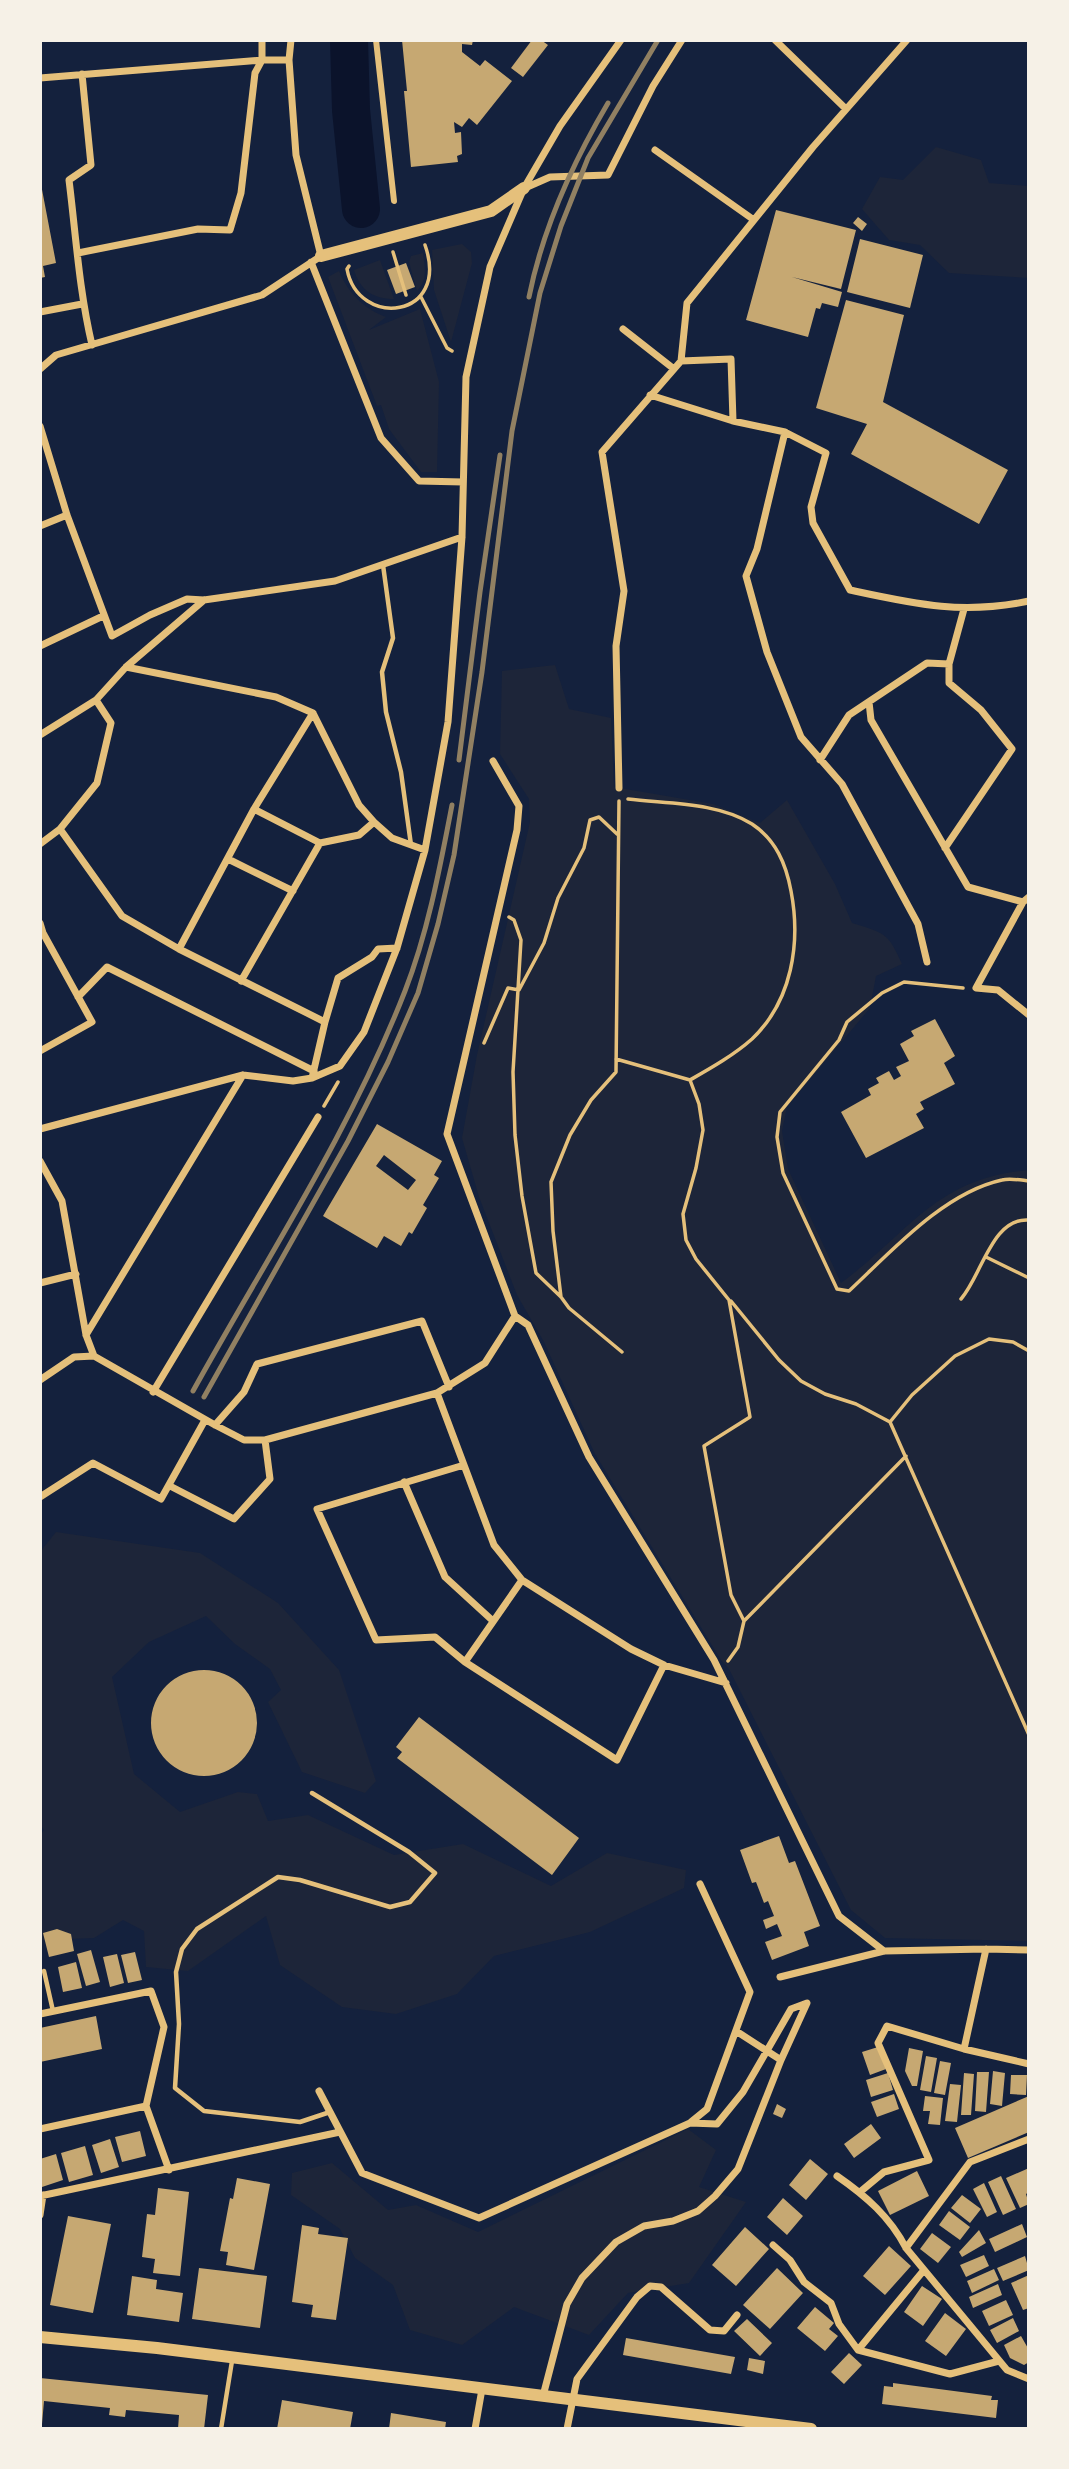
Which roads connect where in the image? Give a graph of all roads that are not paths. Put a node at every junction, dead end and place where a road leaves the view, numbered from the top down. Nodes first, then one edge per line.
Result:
1 (262, 40) edge
2 (291, 40) edge
3 (376, 40) edge
4 (621, 40) edge
5 (682, 40) edge
6 (775, 40) edge
7 (907, 40) edge
8 (262, 60) junction
9 (289, 60) junction
10 (82, 74) junction
11 (40, 78) edge
12 (846, 109) junction
13 (654, 150) dead end
14 (524, 188) junction
15 (394, 201) dead end
16 (754, 220) junction
17 (78, 253) junction
18 (316, 259) junction
19 (82, 304) junction
20 (40, 312) edge
21 (624, 329) dead end
22 (92, 345) junction
23 (681, 361) junction
24 (40, 369) edge
25 (674, 369) junction
26 (650, 395) junction
27 (733, 421) junction
28 (40, 426) edge
29 (785, 432) junction
30 (463, 482) junction
31 (67, 515) junction
32 (40, 526) edge
33 (462, 537) junction
34 (383, 565) junction
35 (204, 600) junction
36 (1029, 601) edge
37 (964, 608) junction
38 (103, 616) junction
39 (40, 646) edge
40 (949, 664) junction
41 (126, 667) junction
42 (96, 700) junction
43 (869, 702) junction
44 (313, 713) junction
45 (40, 735) edge
46 (820, 760) junction
47 (493, 761) dead end
48 (619, 788) dead end
49 (254, 809) junction
50 (374, 822) junction
51 (60, 829) junction
52 (320, 843) junction
53 (40, 844) edge
54 (411, 845) junction
55 (945, 848) junction
56 (425, 850) junction
57 (228, 859) junction
58 (293, 891) junction
59 (1026, 899) edge
60 (40, 923) edge
61 (397, 948) junction
62 (179, 949) junction
63 (927, 962) dead end
64 (241, 981) junction
65 (78, 997) junction
66 (1029, 1015) edge
67 (325, 1021) junction
68 (40, 1051) edge
69 (313, 1074) junction
70 (243, 1075) junction
71 (318, 1117) road end
72 (40, 1129) edge
73 (40, 1161) edge
74 (76, 1274) junction
75 (40, 1283) edge
76 (515, 1316) junction
77 (86, 1335) junction
78 (94, 1356) junction
79 (40, 1380) edge
80 (449, 1387) junction
81 (153, 1392) junction
82 (437, 1393) junction
83 (205, 1420) junction
84 (215, 1425) junction
85 (265, 1440) junction
86 (464, 1465) junction
87 (404, 1482) junction
88 (170, 1486) junction
89 (40, 1497) edge
90 (522, 1580) junction
91 (493, 1621) junction
92 (465, 1662) junction
93 (664, 1665) junction
94 (726, 1683) junction
95 (312, 1793) dead end
96 (700, 1884) dead end
97 (986, 1949) junction
98 (1029, 1950) edge
99 (884, 1951) junction
100 (44, 1971) dead end
101 (780, 1977) dead end
102 (53, 2011) junction
103 (40, 2014) edge
104 (736, 2031) junction
105 (964, 2049) junction
106 (765, 2050) junction
107 (781, 2060) junction
108 (1029, 2064) edge
109 (319, 2091) dead end
110 (146, 2106) junction
111 (330, 2112) junction
112 (690, 2123) junction
113 (40, 2129) edge
114 (340, 2132) junction
115 (1029, 2139) edge
116 (169, 2170) junction
117 (837, 2176) dead end
118 (860, 2192) junction
119 (42, 2196) edge
120 (40, 2215) edge
121 (773, 2245) dead end
122 (906, 2248) junction
123 (924, 2270) junction
124 (737, 2315) dead end
125 (40, 2337) edge
126 (859, 2350) junction
127 (233, 2357) junction
128 (999, 2361) junction
129 (1029, 2379) edge
130 (482, 2389) junction
131 (543, 2397) junction
132 (572, 2401) junction
133 (221, 2429) edge
134 (475, 2429) edge
135 (567, 2429) edge
136 (811, 2429) edge

1 - 8 street
2 - 9 street
3 - 15 street
4 - 14 street
5 - 14 street
6 - 12 street
7 - 12 street
8 - 9 street
8 - 10 street
8 - 17 street
9 - 18 street
10 - 11 street
10 - 17 street
12 - 16 street
13 - 16 street
14 - 18 street
14 - 30 street
16 - 23 street
17 - 19 street
18 - 22 street
18 - 30 street
19 - 20 street
19 - 22 street
21 - 25 street
22 - 24 street
23 - 25 street
23 - 27 street
25 - 26 street
26 - 27 street
26 - 48 street
27 - 29 street
28 - 31 street
29 - 37 street
29 - 46 street
30 - 33 street
31 - 32 street
31 - 38 street
33 - 34 street
33 - 56 street
34 - 35 street
34 - 54 lane
35 - 38 street
35 - 41 street
36 - 37 street
37 - 40 street
38 - 39 street
40 - 43 street
40 - 55 street
41 - 42 street
41 - 44 street
42 - 45 street
42 - 51 street
43 - 46 street
43 - 55 street
44 - 49 street
44 - 50 street
46 - 63 street
47 - 76 street
49 - 52 street
49 - 57 street
50 - 52 street
50 - 54 street
51 - 53 street
51 - 62 street
52 - 58 street
54 - 56 street
55 - 59 street
56 - 61 street
57 - 58 street
57 - 62 street
58 - 64 street
59 - 66 street
60 - 65 street
61 - 67 street
61 - 69 street
62 - 64 street
64 - 67 street
65 - 68 street
65 - 69 street
67 - 69 street
69 - 70 street
70 - 72 street
70 - 77 street
71 - 81 street
73 - 74 street
74 - 75 street
74 - 77 street
76 - 80 street
76 - 94 street
77 - 78 street
78 - 79 street
78 - 81 street
80 - 82 street
80 - 84 street
81 - 83 street
82 - 85 street
82 - 86 street
83 - 84 street
83 - 88 street
84 - 85 street
85 - 88 street
86 - 87 street
86 - 90 street
87 - 91 street
87 - 92 street
88 - 89 street
90 - 91 street
90 - 93 street
91 - 92 street
92 - 93 street
93 - 94 street
94 - 99 street
95 - 111 lane
96 - 104 street
97 - 98 street
97 - 99 street
97 - 105 street
99 - 101 street
100 - 102 lane
102 - 103 street
102 - 110 street
104 - 106 street
104 - 112 street
105 - 108 street
105 - 118 street
106 - 107 street
106 - 107 street
106 - 112 street
107 - 131 street
109 - 111 street
110 - 113 street
110 - 116 street
111 - 114 street
112 - 114 street
114 - 116 street
115 - 122 street
116 - 119 street
117 - 118 street
118 - 122 street
119 - 120 street
121 - 126 street
122 - 123 street
123 - 126 street
123 - 128 street
124 - 132 street
125 - 127 street
126 - 128 street
127 - 130 street
127 - 133 lane
128 - 129 street
130 - 131 street
130 - 134 street
131 - 132 street
132 - 135 street
132 - 136 street

